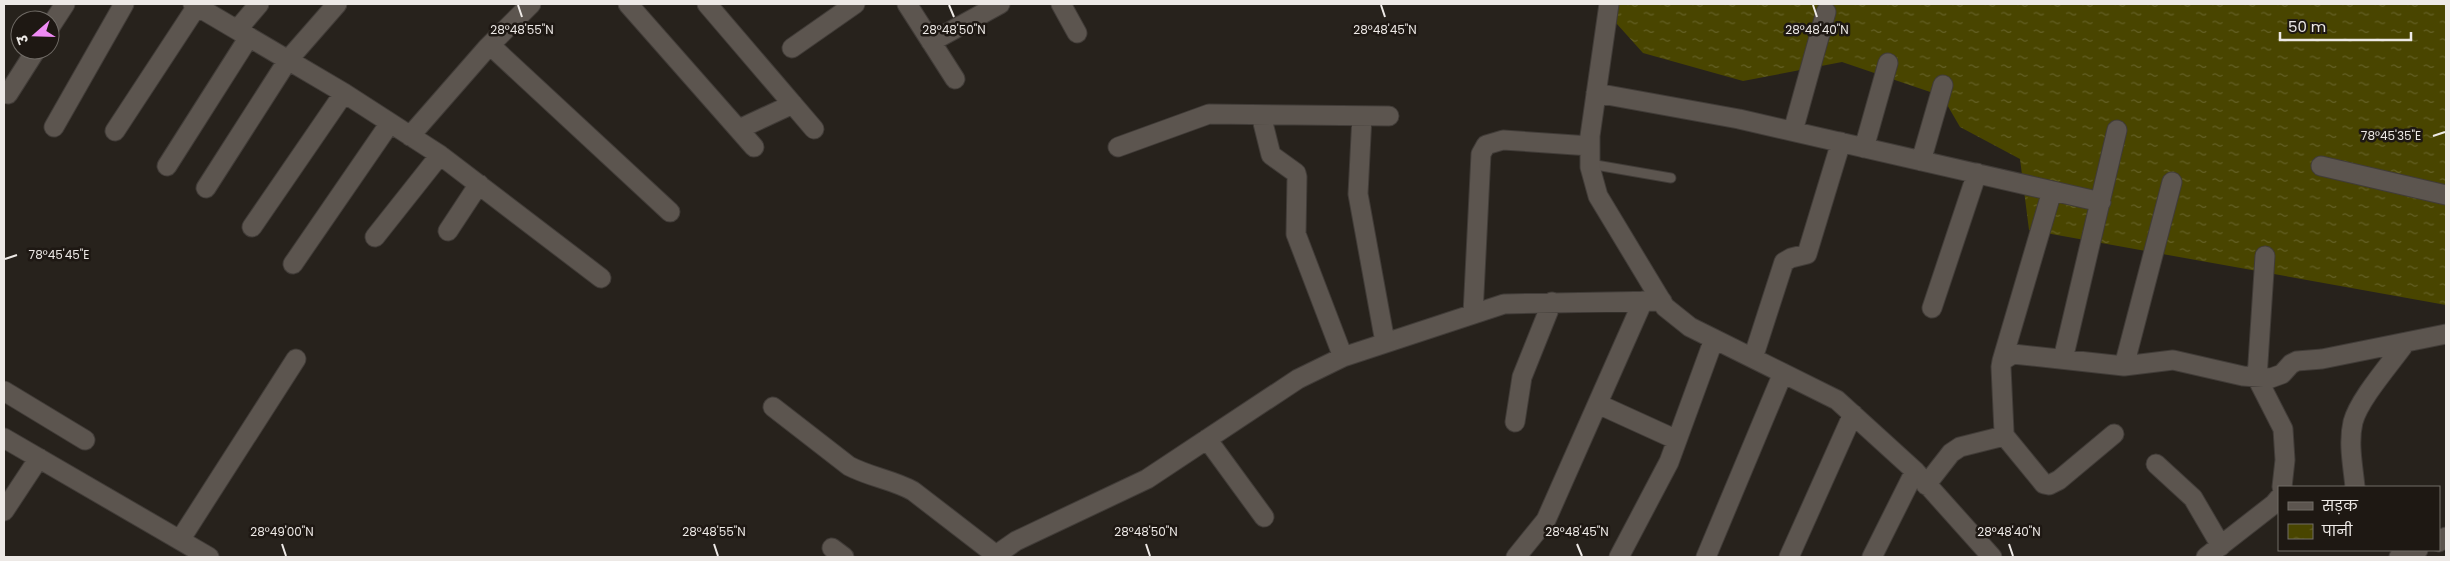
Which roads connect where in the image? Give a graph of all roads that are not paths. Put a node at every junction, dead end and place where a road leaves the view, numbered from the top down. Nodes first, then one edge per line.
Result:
1 (124, 4) edge
2 (259, 4) edge
3 (337, 4) edge
4 (628, 4) edge
5 (707, 4) edge
6 (855, 4) edge
7 (907, 4) edge
8 (1000, 4) edge
9 (1061, 4) edge
10 (1609, 4) edge
11 (195, 5) edge
12 (525, 6) edge
13 (1826, 12) dead end
14 (1077, 33) dead end
15 (243, 34) junction
16 (931, 42) junction
17 (490, 45) junction
18 (792, 48) dead end
19 (30, 60) edge
20 (288, 60) junction
21 (1888, 63) dead end
22 (955, 79) dead end
23 (1943, 85) dead end
24 (344, 93) junction
25 (1596, 93) junction
26 (8, 94) dead end
27 (793, 104) junction
28 (1261, 115) junction
29 (1362, 116) junction
30 (1389, 116) dead end
31 (390, 124) junction
32 (54, 127) dead end
33 (739, 128) junction
34 (814, 129) dead end
35 (2117, 130) dead end
36 (115, 131) dead end
37 (1793, 131) junction
38 (410, 136) junction
39 (1841, 142) junction
40 (754, 147) dead end
41 (1118, 147) dead end
42 (1864, 148) junction
43 (440, 155) junction
44 (1590, 155) junction
45 (1921, 161) junction
46 (167, 166) dead end
47 (2321, 166) dead end
48 (1977, 173) junction
49 (1671, 178) dead end
50 (2172, 182) dead end
51 (479, 184) junction
52 (206, 188) dead end
53 (2052, 191) junction
54 (2446, 195) edge
55 (2101, 202) junction
56 (670, 212) dead end
57 (252, 228) dead end
58 (448, 231) dead end
59 (375, 237) dead end
60 (2265, 256) dead end
61 (293, 264) dead end
62 (602, 278) dead end
63 (1643, 301) junction
64 (1662, 301) junction
65 (1552, 302) junction
66 (1932, 308) dead end
67 (1473, 314) junction
68 (2446, 334) edge
69 (1714, 339) junction
70 (1386, 342) junction
71 (2406, 342) junction
72 (1342, 357) junction
73 (1754, 358) junction
74 (296, 359) dead end
75 (2063, 359) junction
76 (2002, 361) junction
77 (2124, 366) junction
78 (1783, 373) junction
79 (2257, 378) junction
80 (4, 391) edge
81 (1598, 404) junction
82 (773, 407) dead end
83 (1853, 414) junction
84 (1515, 422) dead end
85 (2003, 434) junction
86 (2114, 434) dead end
87 (4, 438) edge
88 (1207, 439) junction
89 (85, 440) dead end
90 (1677, 440) junction
91 (39, 458) junction
92 (2156, 464) dead end
93 (1920, 478) junction
94 (2282, 486) edge
95 (2355, 486) edge
96 (2278, 499) edge
97 (4, 511) edge
98 (1264, 517) dead end
99 (180, 540) junction
100 (2222, 546) junction
101 (995, 556) edge
102 (209, 557) edge
103 (1516, 557) edge
104 (1619, 557) edge
105 (1706, 557) edge
106 (1789, 557) edge
107 (1872, 557) edge
108 (1992, 557) edge
109 (2206, 557) edge

1 - 32 street
2 - 15 street
3 - 20 street
4 - 33 street
5 - 27 street
6 - 18 street
7 - 16 street
8 - 16 street
9 - 14 street
10 - 25 street
11 - 15 street
11 - 36 street
12 - 17 street
13 - 37 street
15 - 20 street
15 - 46 street
16 - 22 street
17 - 38 street
17 - 56 street
19 - 26 street
20 - 24 street
20 - 52 street
21 - 42 street
23 - 45 street
24 - 31 street
24 - 57 street
25 - 37 street
25 - 44 street
27 - 33 street
27 - 34 street
28 - 29 street
28 - 41 street
28 - 72 street
29 - 30 street
29 - 70 street
31 - 38 street
31 - 61 street
33 - 40 street
35 - 55 street
37 - 39 street
38 - 43 street
39 - 42 street
39 - 73 street
42 - 45 street
43 - 51 street
43 - 59 street
44 - 49 lane
44 - 64 street
44 - 67 street
45 - 48 street
47 - 54 street
48 - 53 street
48 - 66 street
50 - 77 street
51 - 58 street
51 - 62 street
53 - 55 street
53 - 76 street
55 - 75 street
60 - 79 street
63 - 64 street
63 - 65 street
63 - 81 street
64 - 69 street
65 - 67 street
65 - 84 street
67 - 70 street
68 - 71 street
69 - 73 street
69 - 90 street
70 - 72 street
71 - 79 street
71 - 95 street
72 - 88 street
73 - 78 street
74 - 99 street
75 - 76 street
75 - 77 street
76 - 85 street
77 - 79 street
78 - 83 street
78 - 105 street
79 - 94 street
80 - 89 street
81 - 90 street
81 - 103 street
82 - 101 street
83 - 93 street
83 - 106 street
85 - 86 street
85 - 93 street
87 - 91 street
88 - 98 street
88 - 101 street
90 - 104 street
91 - 97 street
91 - 99 street
92 - 100 street
93 - 107 street
93 - 108 street
96 - 100 street
99 - 102 street
100 - 109 street

